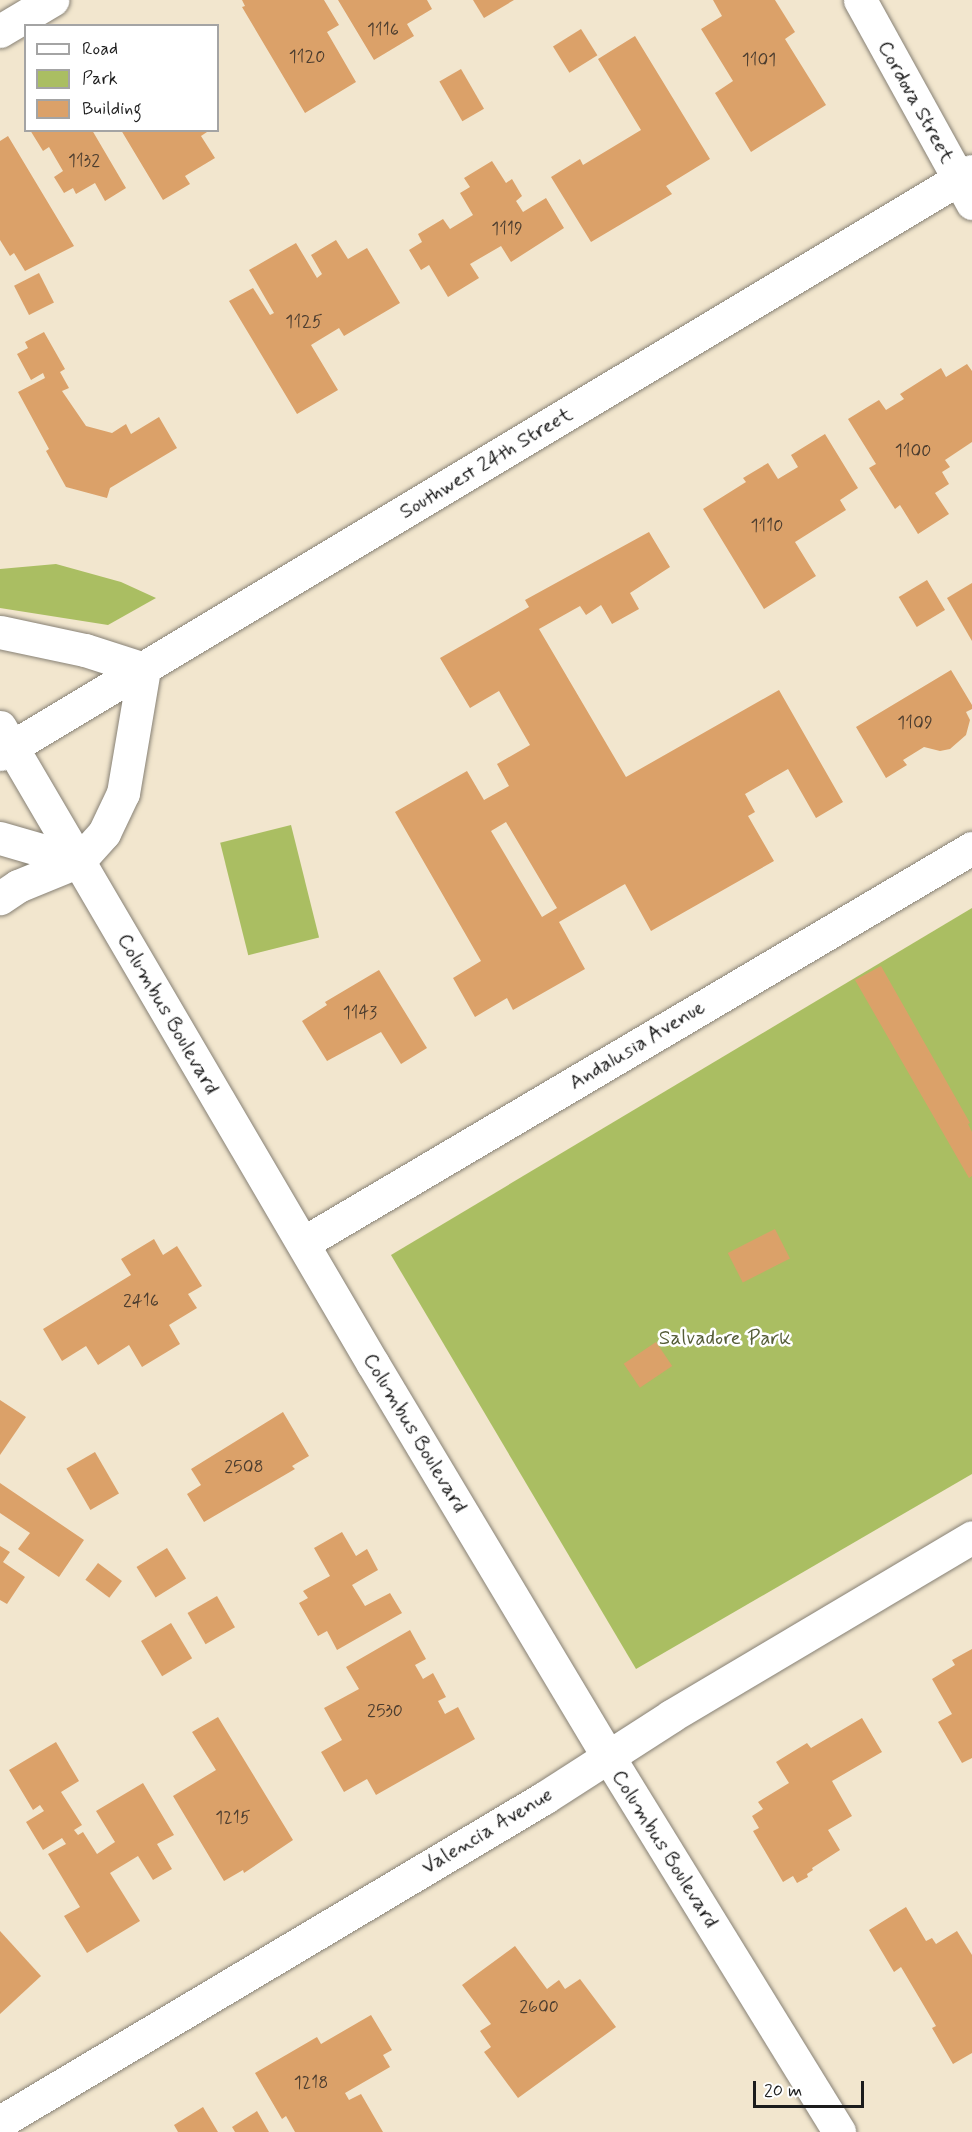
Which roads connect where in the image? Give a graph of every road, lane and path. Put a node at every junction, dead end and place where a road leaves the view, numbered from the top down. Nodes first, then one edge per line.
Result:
1 (52, 0) edge
2 (860, 0) edge
3 (0, 32) edge
4 (968, 185) edge
5 (0, 632) edge
6 (144, 669) junction
7 (4, 743) edge
8 (0, 838) edge
9 (972, 848) edge
10 (79, 861) junction
11 (0, 898) edge
12 (303, 1243) junction
13 (972, 1537) edge
14 (608, 1756) junction
15 (15, 2122) edge
16 (839, 2132) edge

1 - 3 street
2 - 4 street, Cordova Street
4 - 6 street, Southwest 24th Street
5 - 6 street
6 - 7 street, Southwest 24th Street
6 - 10 street
7 - 10 street, Columbus Boulevard
8 - 10 street
9 - 12 street, Andalusia Avenue
10 - 11 street
10 - 12 street, Columbus Boulevard
12 - 14 street, Columbus Boulevard
13 - 14 street, Valencia Avenue
14 - 15 street, Valencia Avenue
14 - 16 street, Columbus Boulevard

